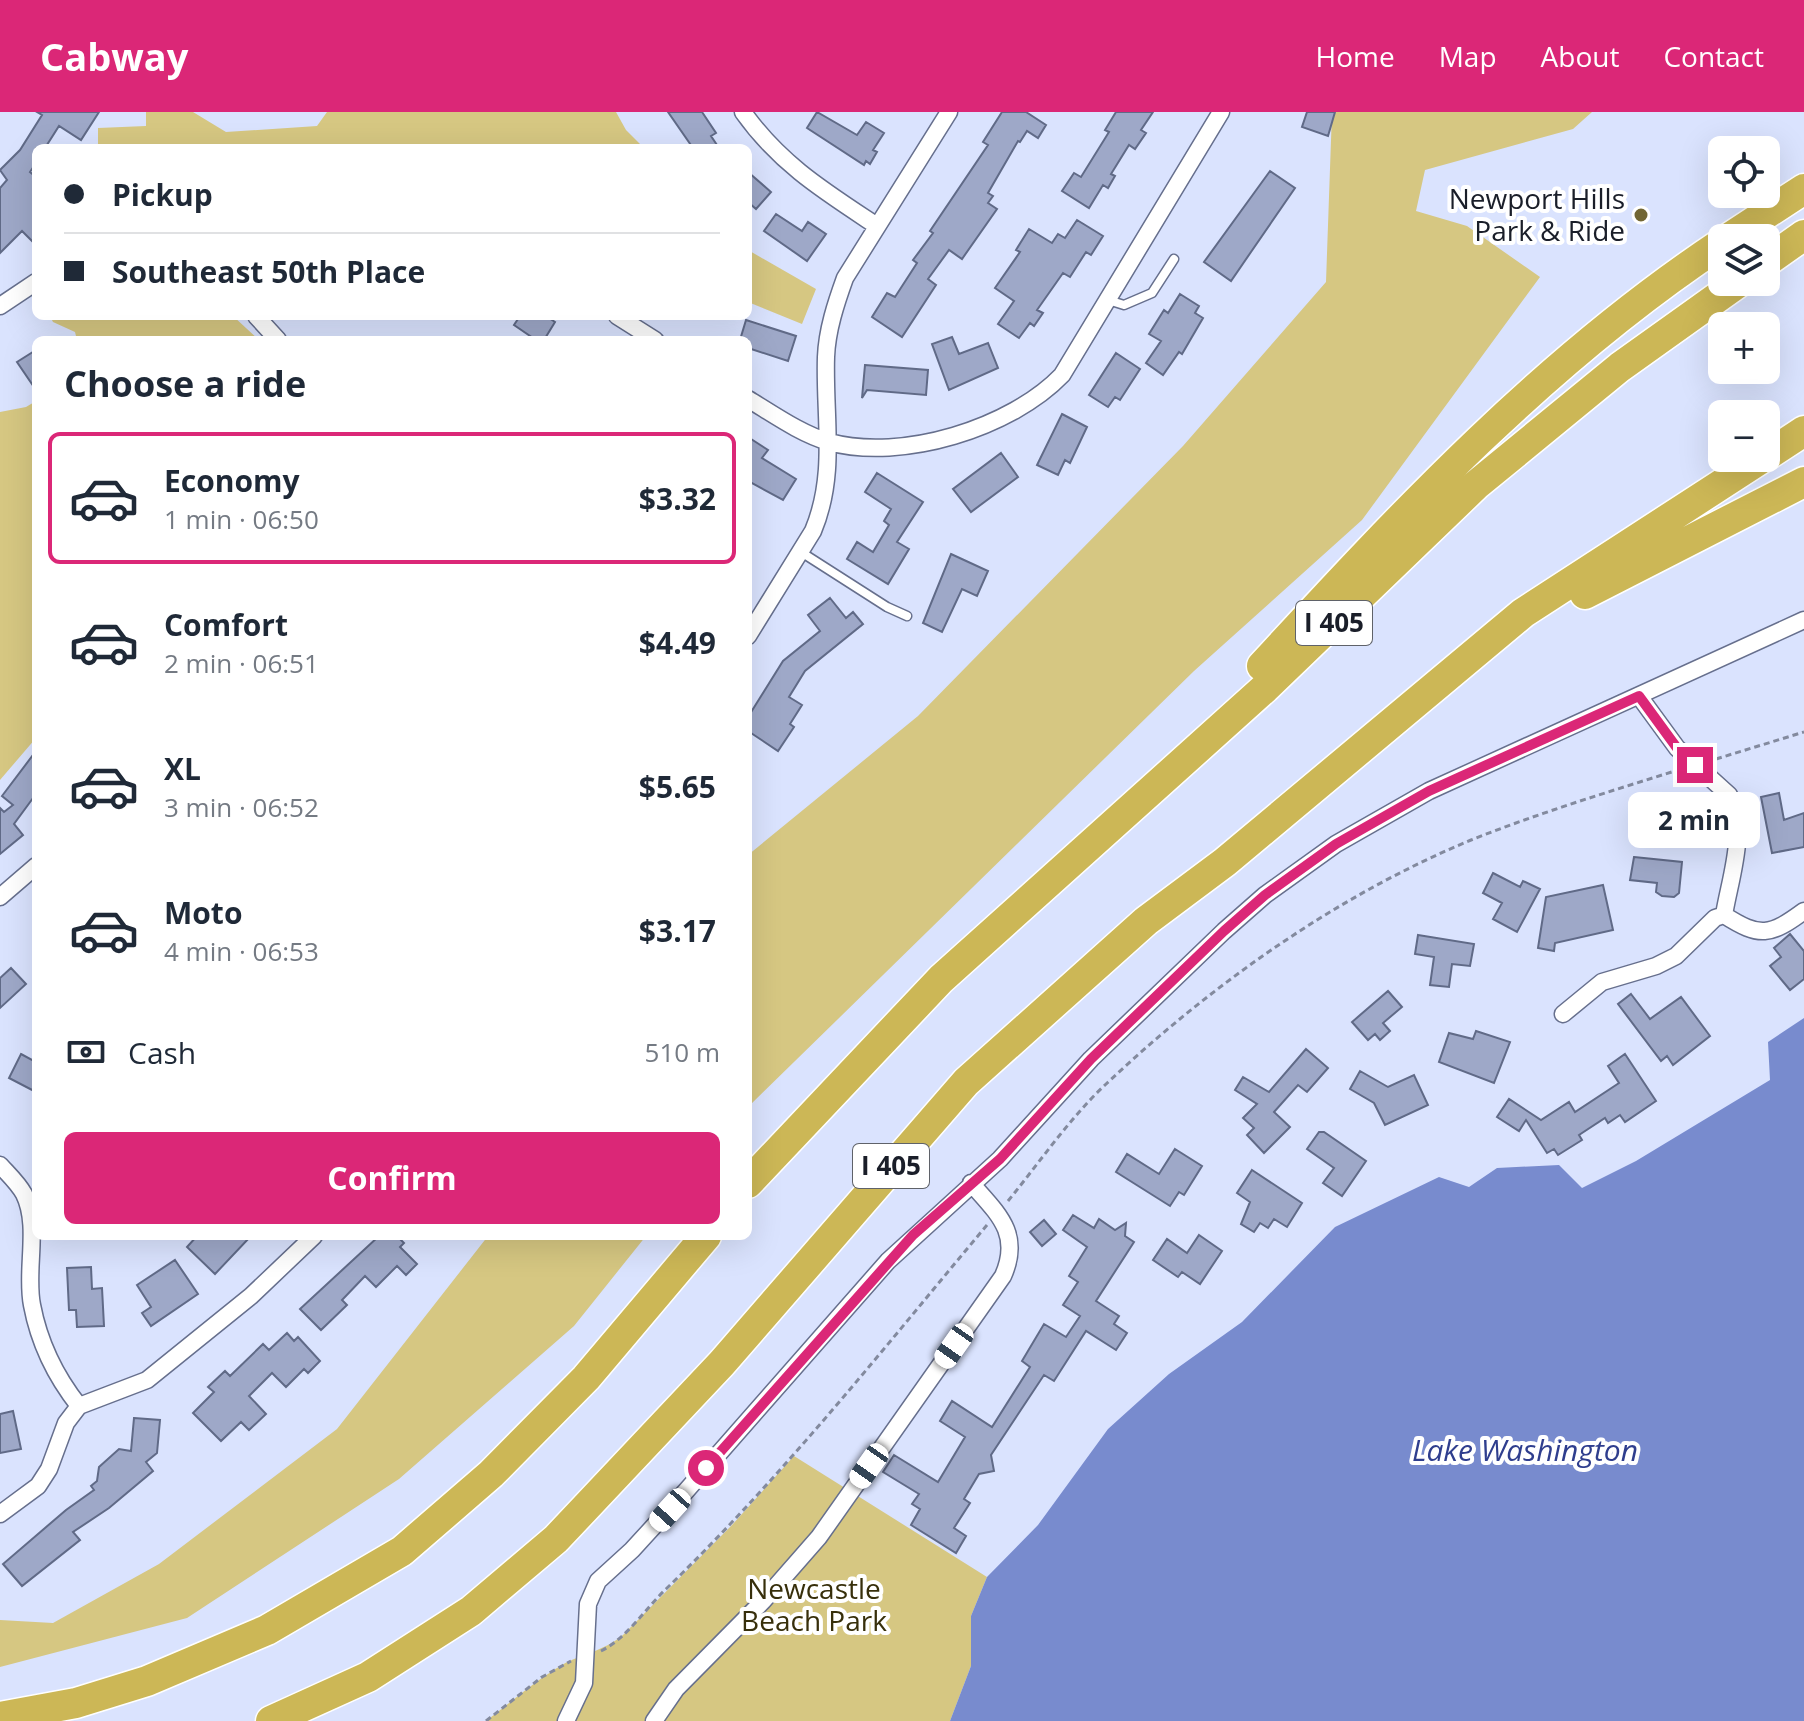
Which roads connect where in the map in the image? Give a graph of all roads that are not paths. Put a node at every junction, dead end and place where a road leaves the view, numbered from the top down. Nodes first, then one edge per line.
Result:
1 (743, 112) edge
2 (949, 112) edge
3 (1221, 112) edge
4 (1804, 189) edge
5 (1750, 224) edge
6 (877, 226) junction
7 (1804, 235) edge
8 (1780, 252) edge
9 (1708, 253) edge
10 (1174, 259) dead end
11 (32, 285) edge
12 (1719, 296) edge
13 (1107, 299) junction
14 (0, 306) edge
15 (260, 320) edge
16 (623, 320) edge
17 (274, 336) edge
18 (649, 336) edge
19 (752, 401) edge
20 (1804, 431) edge
21 (830, 442) junction
22 (1780, 447) edge
23 (1741, 472) edge
24 (1804, 482) edge
25 (800, 551) junction
26 (1523, 613) junction
27 (907, 616) dead end
28 (1804, 620) edge
29 (752, 629) edge
30 (1639, 696) junction
31 (32, 869) edge
32 (0, 897) edge
33 (1804, 911) edge
34 (1724, 915) junction
35 (941, 979) junction
36 (1563, 1014) dead end
37 (0, 1165) edge
38 (752, 1179) edge
39 (971, 1183) junction
40 (310, 1240) edge
41 (703, 1240) edge
42 (79, 1406) junction
43 (0, 1514) edge
44 (0, 1717) edge
45 (271, 1721) edge
46 (566, 1721) edge
47 (654, 1721) edge

1 - 6 street
2 - 6 street
3 - 13 street
4 - 5 highway
6 - 21 street
7 - 8 highway
9 - 35 highway
10 - 13 lane
11 - 14 street
12 - 35 highway, I 405
13 - 21 street
15 - 17 street
16 - 18 street
19 - 21 street
20 - 22 highway, I 405
21 - 25 street
23 - 26 highway, I 405
24 - 26 highway
25 - 27 lane
25 - 29 street
26 - 45 highway, I 405
28 - 30 street
30 - 34 street
30 - 39 street
31 - 32 street
33 - 34 street
34 - 36 street
35 - 38 highway, I 405
37 - 42 street
39 - 46 street
39 - 47 street
40 - 42 street
41 - 44 highway
42 - 43 street

